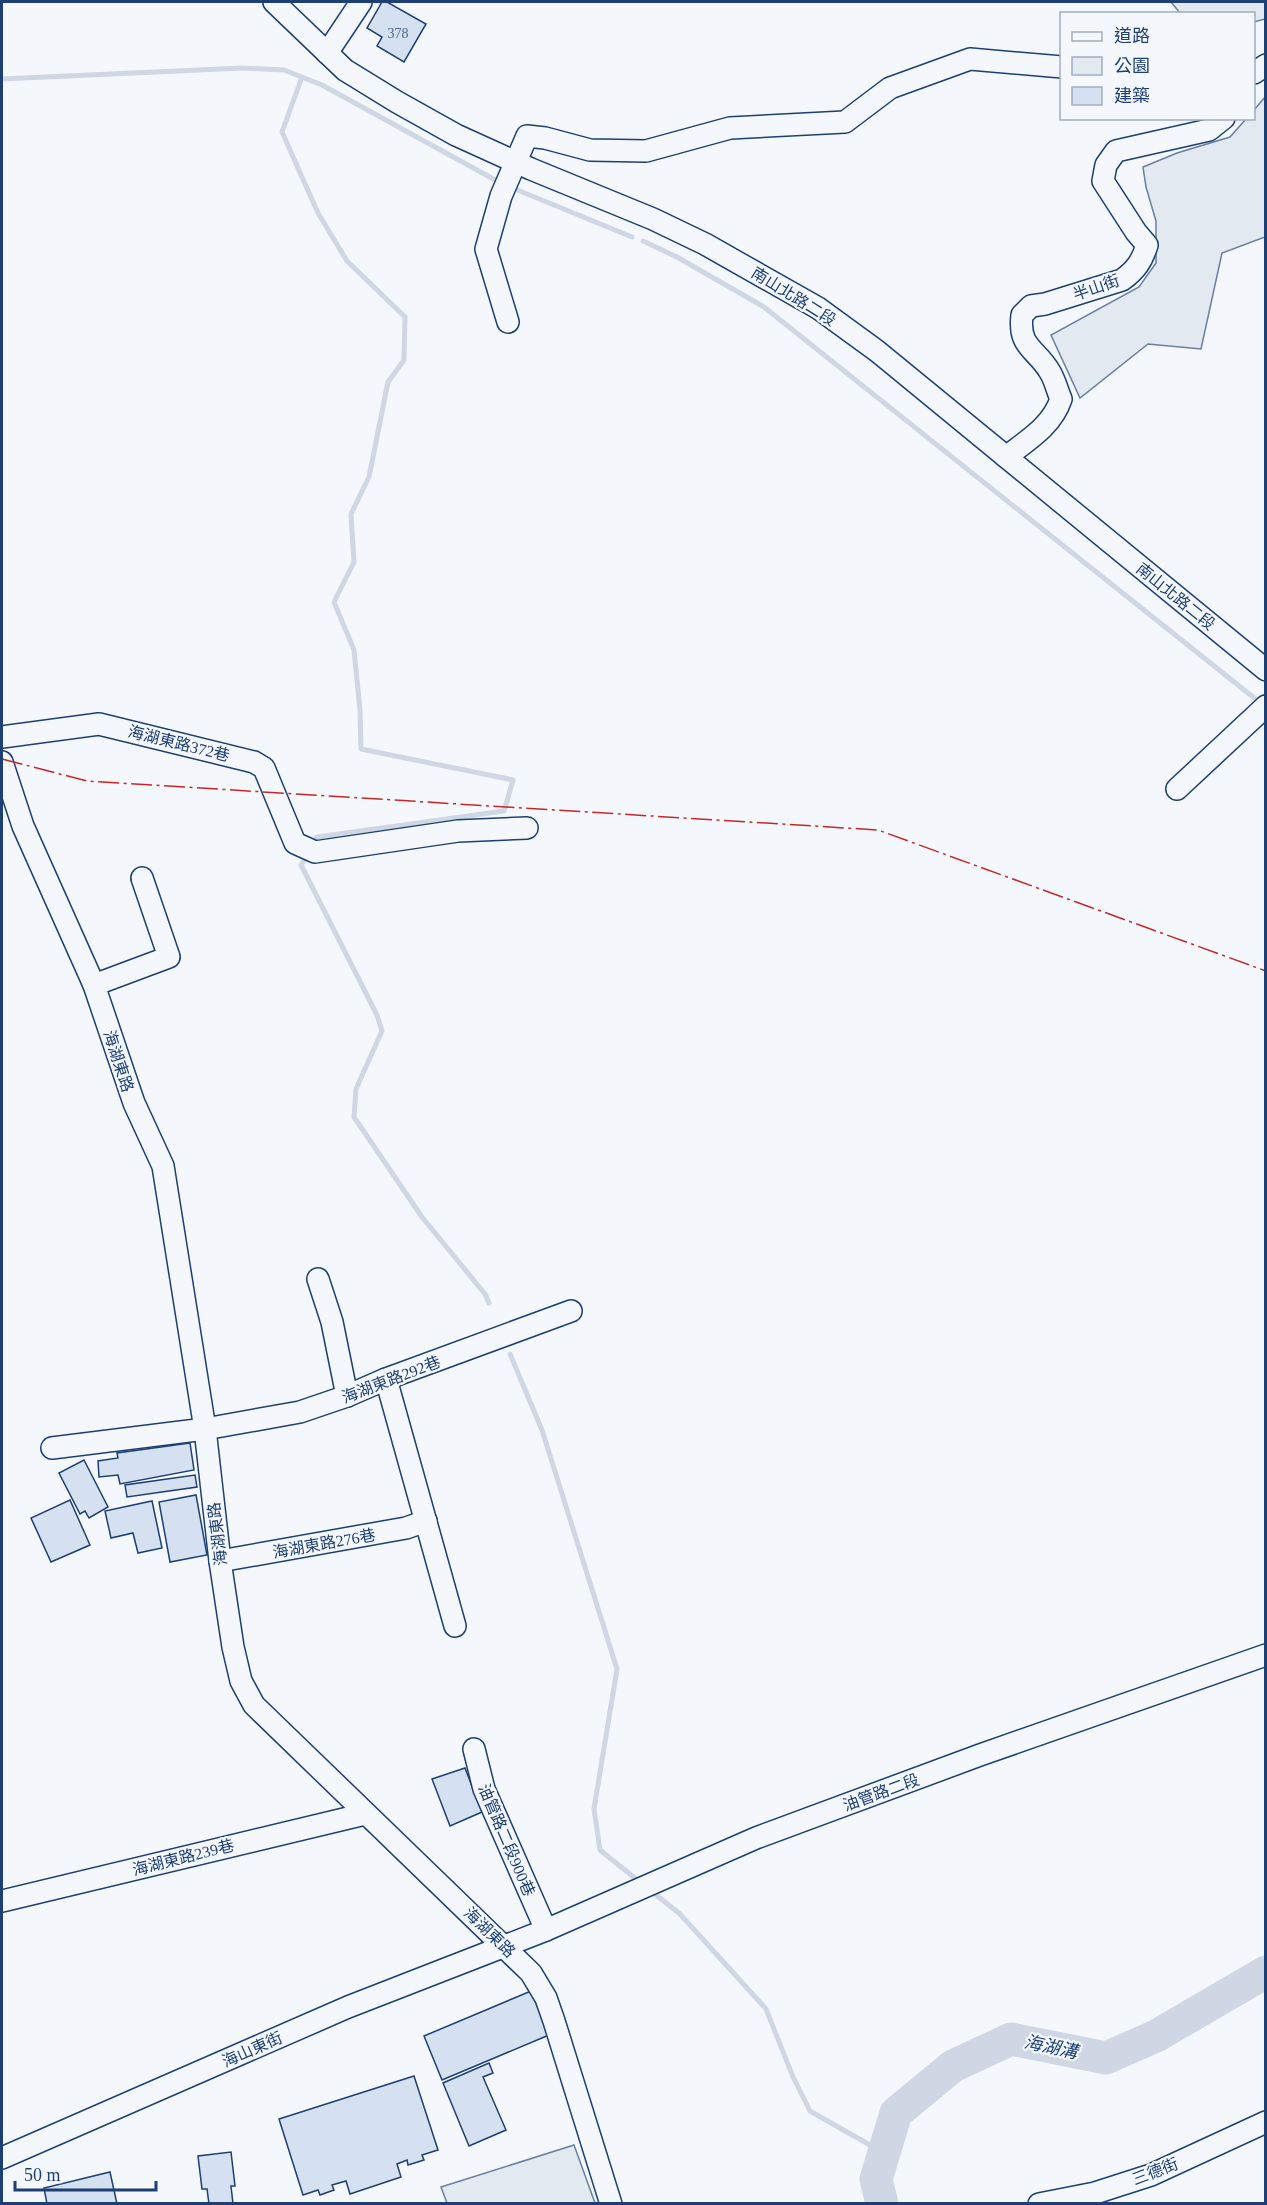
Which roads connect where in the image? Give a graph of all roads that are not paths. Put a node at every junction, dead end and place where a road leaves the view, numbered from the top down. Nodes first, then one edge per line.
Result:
1 (274, 2) edge
2 (361, 2) edge
3 (327, 53) junction
4 (1060, 67) edge
5 (1222, 120) edge
6 (516, 162) junction
7 (508, 322) dead end
8 (1006, 457) junction
9 (1266, 670) edge
10 (1263, 715) edge
11 (2, 737) edge
12 (2, 762) edge
13 (1177, 789) dead end
14 (527, 828) dead end
15 (142, 878) dead end
16 (94, 985) junction
17 (318, 1280) dead end
18 (571, 1311) dead end
19 (386, 1379) junction
20 (347, 1396) junction
21 (205, 1429) junction
22 (52, 1448) dead end
23 (426, 1521) junction
24 (220, 1561) junction
25 (455, 1626) dead end
26 (1266, 1655) edge
27 (474, 1749) dead end
28 (364, 1814) junction
29 (2, 1901) edge
30 (546, 1930) junction
31 (504, 1945) junction
32 (1266, 2122) edge
33 (2, 2158) edge
34 (611, 2204) edge
35 (1039, 2204) edge

1 - 3 street, 南山北路二段
2 - 3 street
3 - 6 street, 南山北路二段
4 - 6 street
5 - 8 street, 半山街
6 - 7 street
6 - 8 street, 南山北路二段
8 - 9 street, 南山北路二段
10 - 13 street
11 - 14 street, 海湖東路372巷
12 - 16 street, 海湖東路
15 - 16 street
16 - 21 street, 海湖東路
17 - 20 street
18 - 19 street, 海湖東路292巷
19 - 20 street, 海湖東路292巷
19 - 23 street
20 - 21 street, 海湖東路292巷
21 - 22 street, 海湖東路292巷
21 - 24 street, 海湖東路
23 - 24 street, 海湖東路276巷
23 - 25 street
24 - 28 street, 海湖東路
26 - 30 street, 油管路二段
27 - 30 street, 油管路二段900巷
28 - 29 street, 海湖東路239巷
28 - 31 street, 海湖東路
30 - 31 street, 油管路二段
31 - 33 street, 海山東街
31 - 34 street, 海湖東路
32 - 35 street, 三德街

